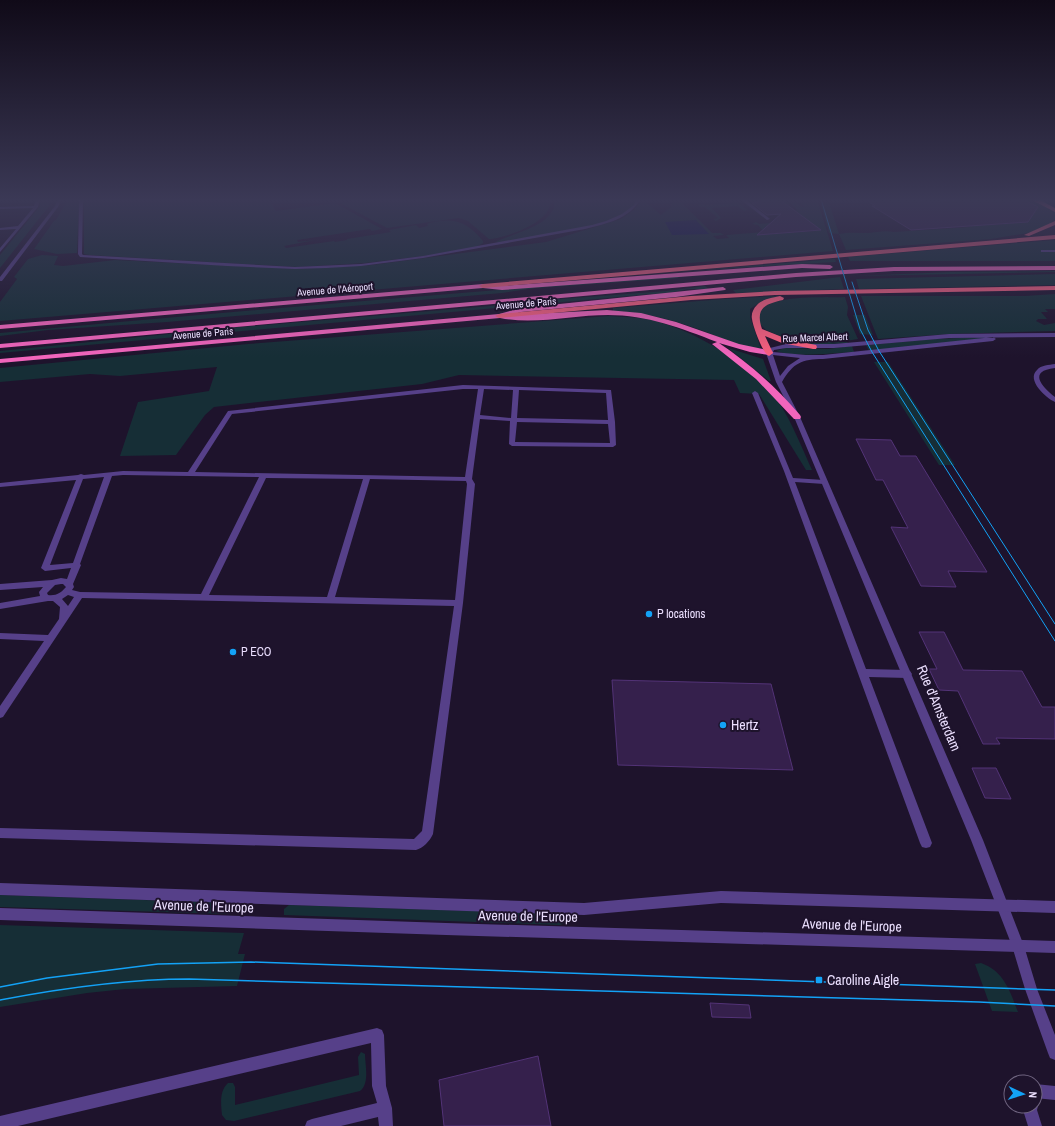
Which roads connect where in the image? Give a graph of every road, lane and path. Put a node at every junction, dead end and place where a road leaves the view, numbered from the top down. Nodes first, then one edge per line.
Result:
1 (22, 252) edge
2 (80, 252) edge
3 (454, 252) edge
4 (884, 252) edge
5 (1055, 263) edge
6 (830, 267) junction
7 (1055, 268) edge
8 (860, 271) junction
9 (0, 280) edge
10 (483, 286) junction
11 (1055, 288) edge
12 (865, 292) junction
13 (499, 316) junction
14 (65, 322) junction
15 (0, 327) edge
16 (760, 330) junction
17 (0, 331) edge
18 (698, 332) junction
19 (1055, 335) edge
20 (1016, 336) junction
21 (0, 339) edge
22 (0, 346) edge
23 (813, 347) junction
24 (769, 353) junction
25 (806, 357) junction
26 (0, 358) edge
27 (13, 360) junction
28 (0, 362) edge
29 (1055, 366) edge
30 (780, 382) junction
31 (481, 388) junction
32 (516, 389) junction
33 (755, 393) dead end
34 (1055, 400) edge
35 (797, 417) junction
36 (477, 418) junction
37 (513, 420) junction
38 (612, 422) junction
39 (109, 474) junction
40 (190, 474) junction
41 (264, 475) junction
42 (81, 476) junction
43 (367, 477) junction
44 (468, 479) junction
45 (791, 480) junction
46 (824, 482) junction
47 (0, 485) edge
48 (77, 565) junction
49 (52, 583) junction
50 (0, 587) edge
51 (68, 588) junction
52 (80, 595) junction
53 (204, 597) junction
54 (52, 598) junction
55 (330, 600) junction
56 (459, 603) junction
57 (0, 606) edge
58 (63, 619) junction
59 (0, 636) edge
60 (50, 638) junction
61 (863, 673) junction
62 (907, 674) junction
63 (0, 714) edge
64 (0, 833) edge
65 (926, 843) dead end
66 (0, 888) edge
67 (1002, 905) junction
68 (1055, 907) edge
69 (0, 914) edge
70 (1018, 946) junction
71 (1055, 946) edge
72 (1055, 1052) edge
73 (1043, 1092) edge
74 (1055, 1093) edge
75 (385, 1108) junction
76 (1031, 1114) edge
77 (0, 1123) edge
78 (312, 1126) edge
79 (386, 1126) edge
80 (1035, 1126) edge

1 - 9 street
2 - 3 street
4 - 10 highway, Avenue de l'Aéroport
5 - 6 highway
6 - 10 highway
6 - 21 highway
7 - 8 highway
8 - 13 highway
8 - 22 highway
10 - 14 highway, Avenue de l'Aéroport
11 - 12 highway, Avenue de Paris
12 - 13 highway, Avenue de Paris
12 - 16 highway
13 - 18 highway
13 - 27 highway, Avenue de Paris
14 - 15 highway, Avenue de l'Aéroport
14 - 17 highway
16 - 23 highway
16 - 24 highway
18 - 24 highway
18 - 35 highway
19 - 20 street, Rue Marcel Albert
20 - 23 street, Rue Marcel Albert
20 - 25 street, Rue Marcel Albert
23 - 24 street, Rue Marcel Albert
24 - 25 street, Rue Marcel Albert
24 - 30 street, Rue d'Amsterdam
25 - 30 street
26 - 27 highway
27 - 28 highway, Avenue de Paris
29 - 34 street
30 - 35 street, Rue d'Amsterdam
31 - 32 street
31 - 36 street
31 - 40 street
32 - 37 street
32 - 38 street
33 - 45 street
35 - 46 street, Rue d'Amsterdam
36 - 37 street
36 - 44 street
37 - 38 street
37 - 38 street
39 - 40 street
39 - 42 street
39 - 48 street
40 - 41 street
41 - 43 street
41 - 53 street
42 - 47 street
42 - 48 street
43 - 44 street
43 - 55 street
44 - 56 street
45 - 46 street
45 - 61 street
46 - 62 street, Rue d'Amsterdam
48 - 51 street
49 - 50 street
49 - 51 street
49 - 54 street
51 - 52 street
51 - 54 street
52 - 53 street
52 - 58 street
53 - 55 street
54 - 57 street
54 - 58 street
55 - 56 street
56 - 64 street
58 - 60 street
59 - 60 street
60 - 63 street
61 - 62 street
61 - 65 street
62 - 67 street, Rue d'Amsterdam
66 - 67 street, Avenue de l'Europe
67 - 68 street, Avenue de l'Europe
67 - 70 street, Rue d'Amsterdam
69 - 70 street, Avenue de l'Europe
70 - 71 street, Avenue de l'Europe
70 - 72 street, Rue d'Amsterdam
73 - 74 street
75 - 77 street
75 - 78 street
75 - 79 street
76 - 80 street

